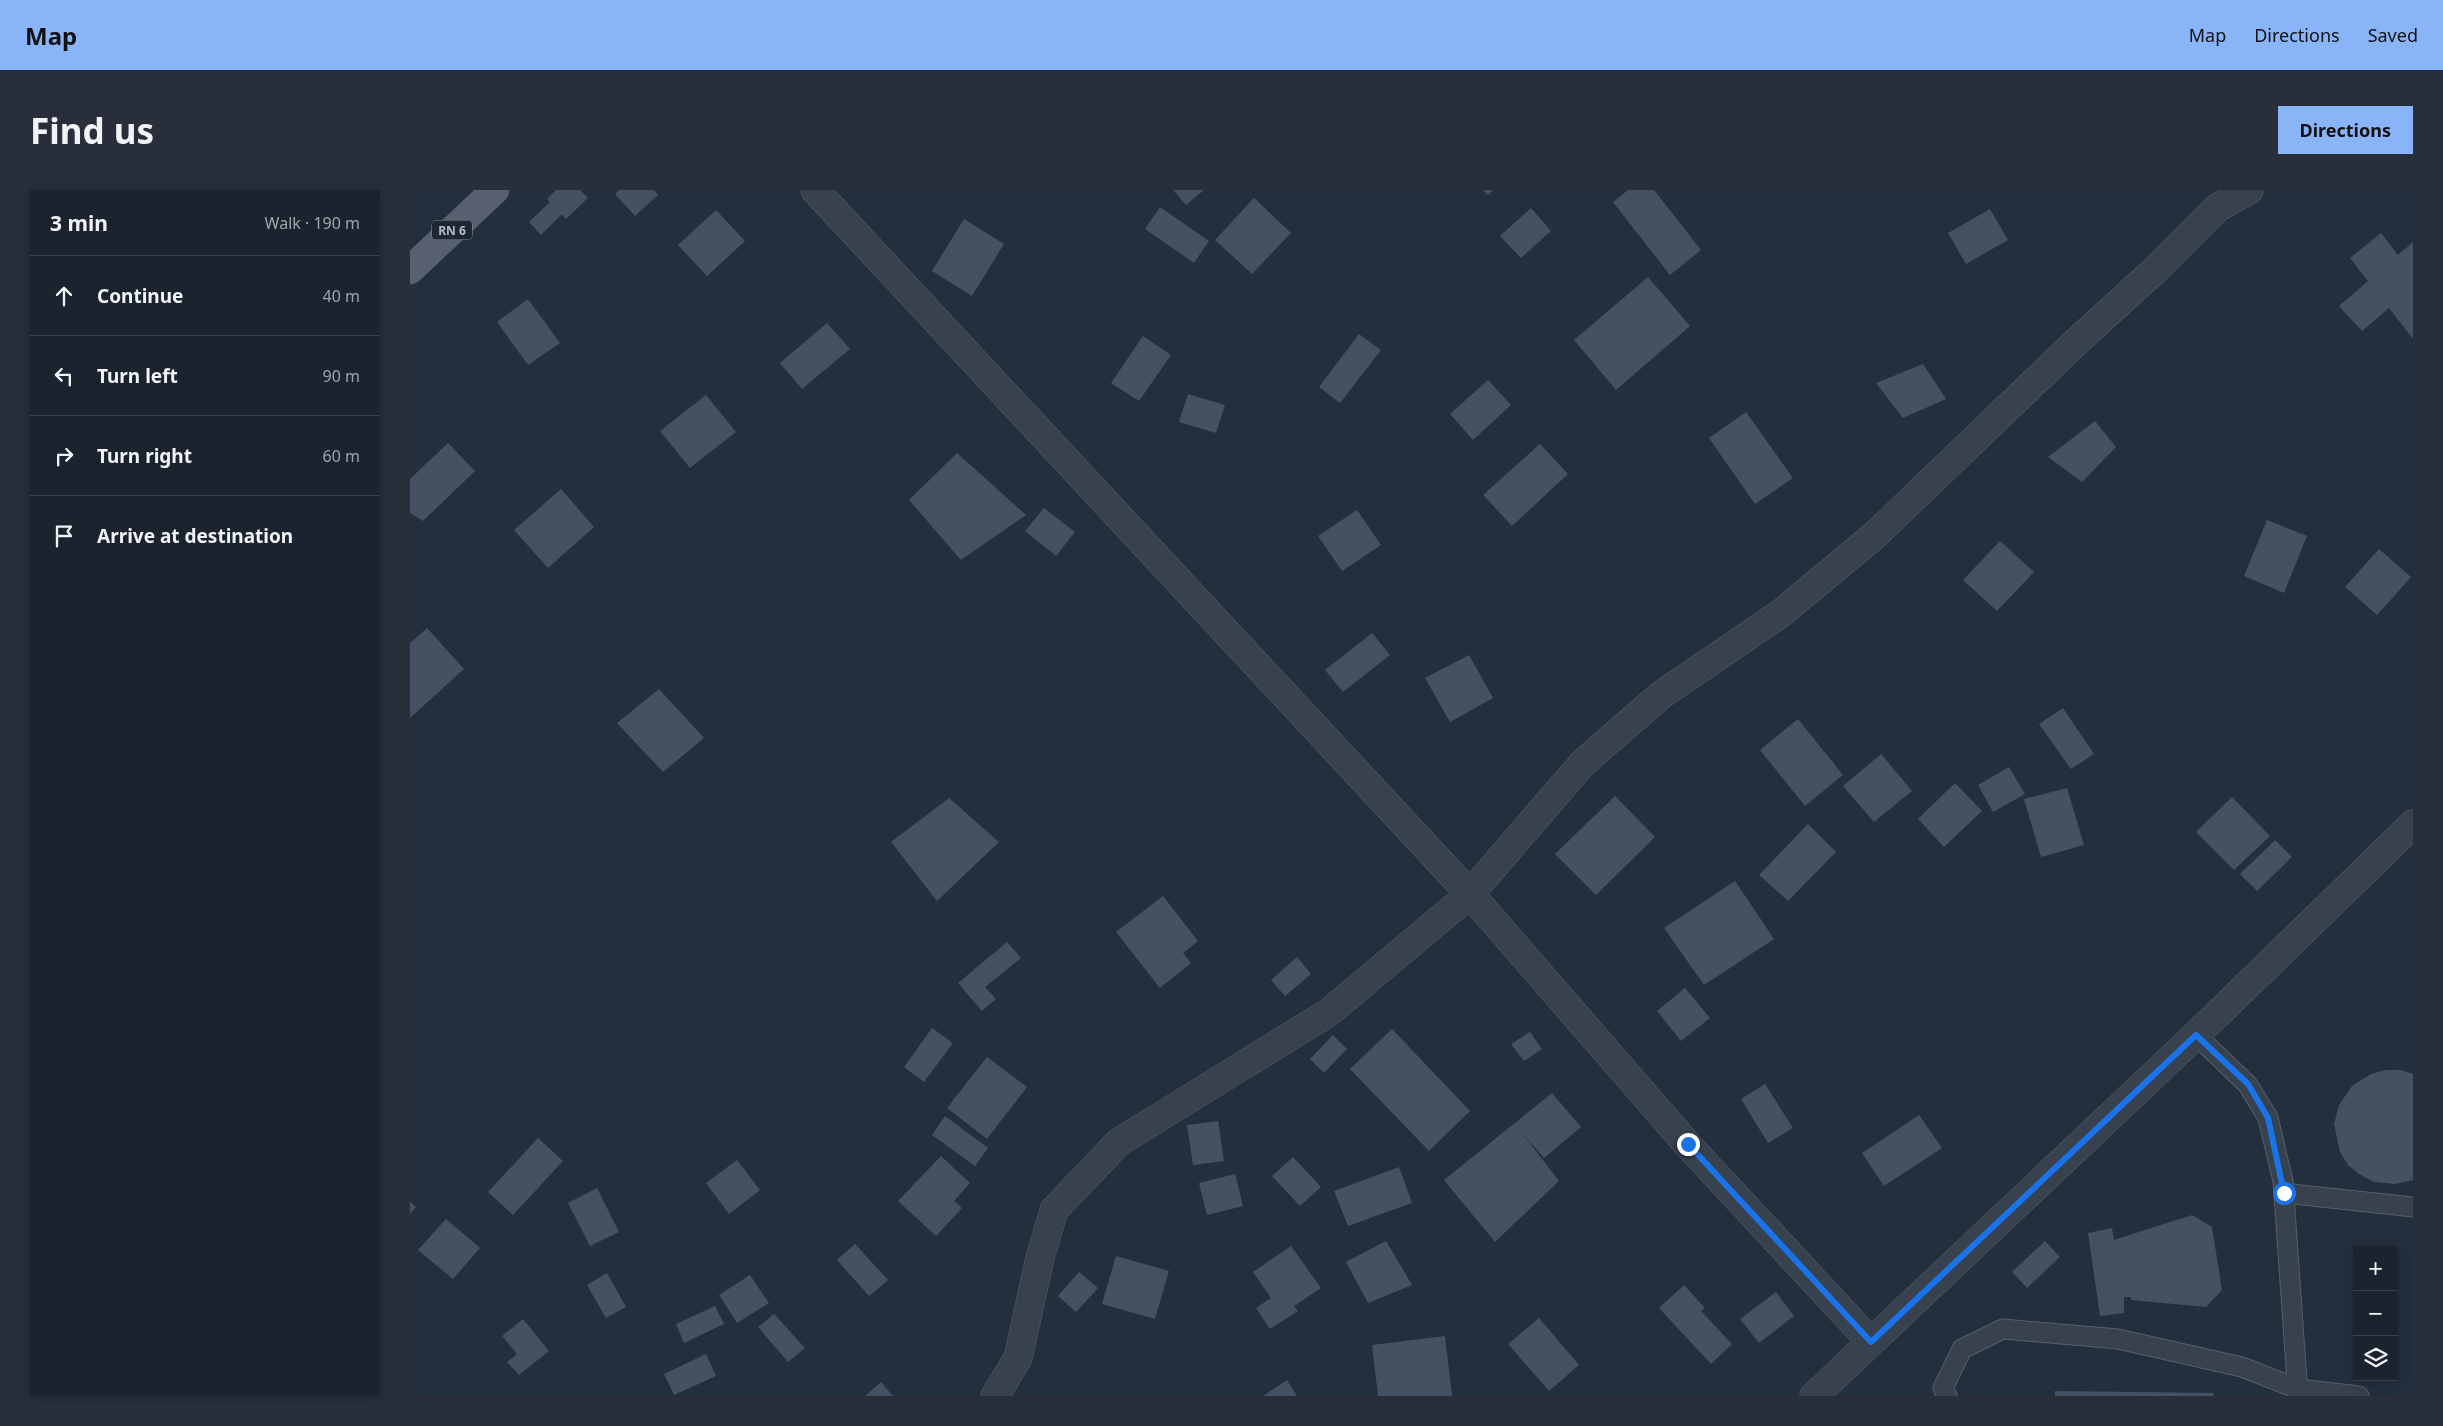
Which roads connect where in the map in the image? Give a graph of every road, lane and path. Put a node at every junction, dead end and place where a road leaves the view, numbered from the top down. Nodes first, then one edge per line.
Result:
1 (495, 190) edge
2 (815, 190) edge
3 (2249, 190) edge
4 (410, 270) edge
5 (2413, 824) edge
6 (1470, 894) junction
7 (2196, 1035) junction
8 (2284, 1193) junction
9 (2413, 1207) edge
10 (1871, 1342) junction
11 (2298, 1392) edge
12 (995, 1396) edge
13 (1814, 1396) edge
14 (1947, 1396) edge
15 (2359, 1396) edge

1 - 4 main road, RN 6
2 - 6 street
3 - 6 street
5 - 7 street
6 - 10 street
6 - 12 street
7 - 8 lane
7 - 10 street
8 - 9 lane
8 - 11 lane
10 - 13 street
11 - 14 lane
11 - 15 lane

